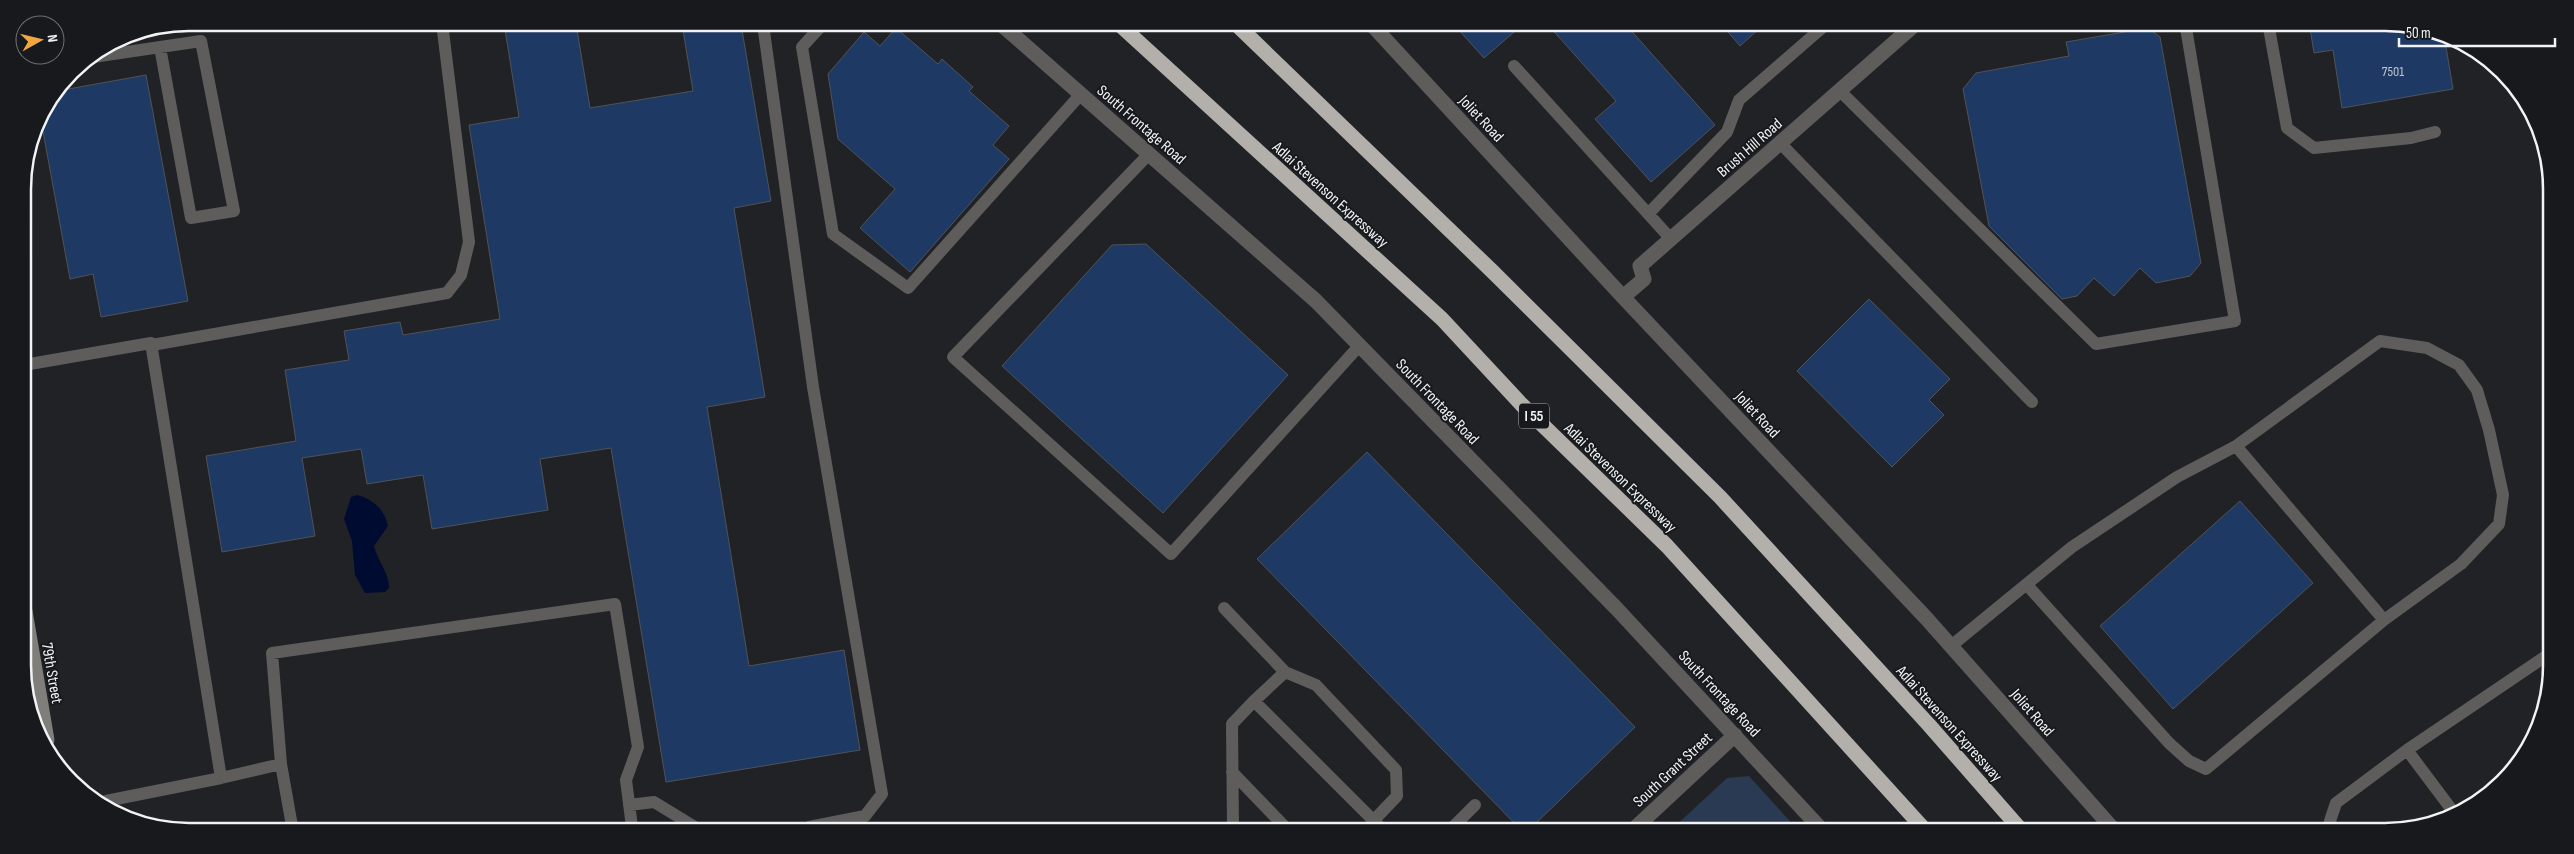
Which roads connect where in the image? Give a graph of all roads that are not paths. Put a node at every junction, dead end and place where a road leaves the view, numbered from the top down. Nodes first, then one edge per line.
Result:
1 (1378, 31) edge
2 (1817, 31) edge
3 (1907, 31) edge
4 (2187, 31) edge
5 (2270, 31) edge
6 (443, 32) edge
7 (764, 32) edge
8 (816, 32) edge
9 (1010, 32) edge
10 (1127, 32) edge
11 (1244, 32) edge
12 (160, 47) junction
13 (106, 55) edge
14 (1514, 66) dead end
15 (1840, 91) junction
16 (1081, 94) junction
17 (2435, 132) dead end
18 (1780, 143) junction
19 (1149, 154) junction
20 (1648, 214) junction
21 (1671, 239) junction
22 (1623, 297) junction
23 (152, 345) junction
24 (1360, 345) junction
25 (32, 364) edge
26 (2032, 402) dead end
27 (2236, 446) junction
28 (2027, 585) junction
29 (1224, 608) dead end
30 (2384, 620) junction
31 (31, 646) edge
32 (1951, 646) junction
33 (2543, 658) edge
34 (1285, 672) junction
35 (1254, 701) junction
36 (45, 726) edge
37 (1735, 735) junction
38 (2407, 750) junction
39 (282, 764) junction
40 (1232, 772) junction
41 (221, 778) junction
42 (110, 800) edge
43 (629, 805) junction
44 (1475, 805) dead end
45 (2450, 808) edge
46 (1376, 822) edge
47 (1379, 822) edge
48 (1458, 822) edge
49 (1641, 822) edge
50 (1815, 822) edge
51 (1918, 822) edge
52 (2014, 822) edge
53 (2107, 822) edge
54 (2330, 822) edge
55 (292, 823) edge
56 (631, 823) edge
57 (688, 823) edge
58 (831, 823) edge
59 (1233, 823) edge
60 (1281, 823) edge

1 - 22 street, Joliet Road
2 - 20 lane
3 - 15 street, Brush Hill Road
4 - 15 lane
5 - 17 lane
6 - 23 lane
7 - 58 lane
8 - 16 lane
9 - 16 street, South Frontage Road
10 - 51 highway, Adlai Stevenson Expressway / I 55
11 - 52 highway, Adlai Stevenson Expressway
12 - 12 lane
12 - 13 lane
14 - 20 lane
15 - 18 street, Brush Hill Road
16 - 19 street, South Frontage Road
18 - 21 street, Brush Hill Road
18 - 26 lane
19 - 24 street, South Frontage Road
19 - 24 lane
20 - 21 lane
21 - 22 street, Brush Hill Road
22 - 32 street, Joliet Road
23 - 25 lane
23 - 41 lane
24 - 37 street, South Frontage Road
27 - 28 lane
27 - 30 lane
27 - 30 lane
28 - 30 lane
28 - 32 lane
29 - 34 lane
31 - 36 street, 79th Street
32 - 53 street, Joliet Road
33 - 38 lane
34 - 35 lane
34 - 47 lane
35 - 40 lane
35 - 46 lane
37 - 49 street, South Grant Street
37 - 50 street, South Frontage Road
38 - 45 lane
38 - 54 lane
39 - 41 lane
39 - 43 lane
39 - 55 lane
40 - 59 lane
40 - 60 lane
41 - 42 lane
43 - 56 lane
43 - 57 lane
44 - 48 lane

